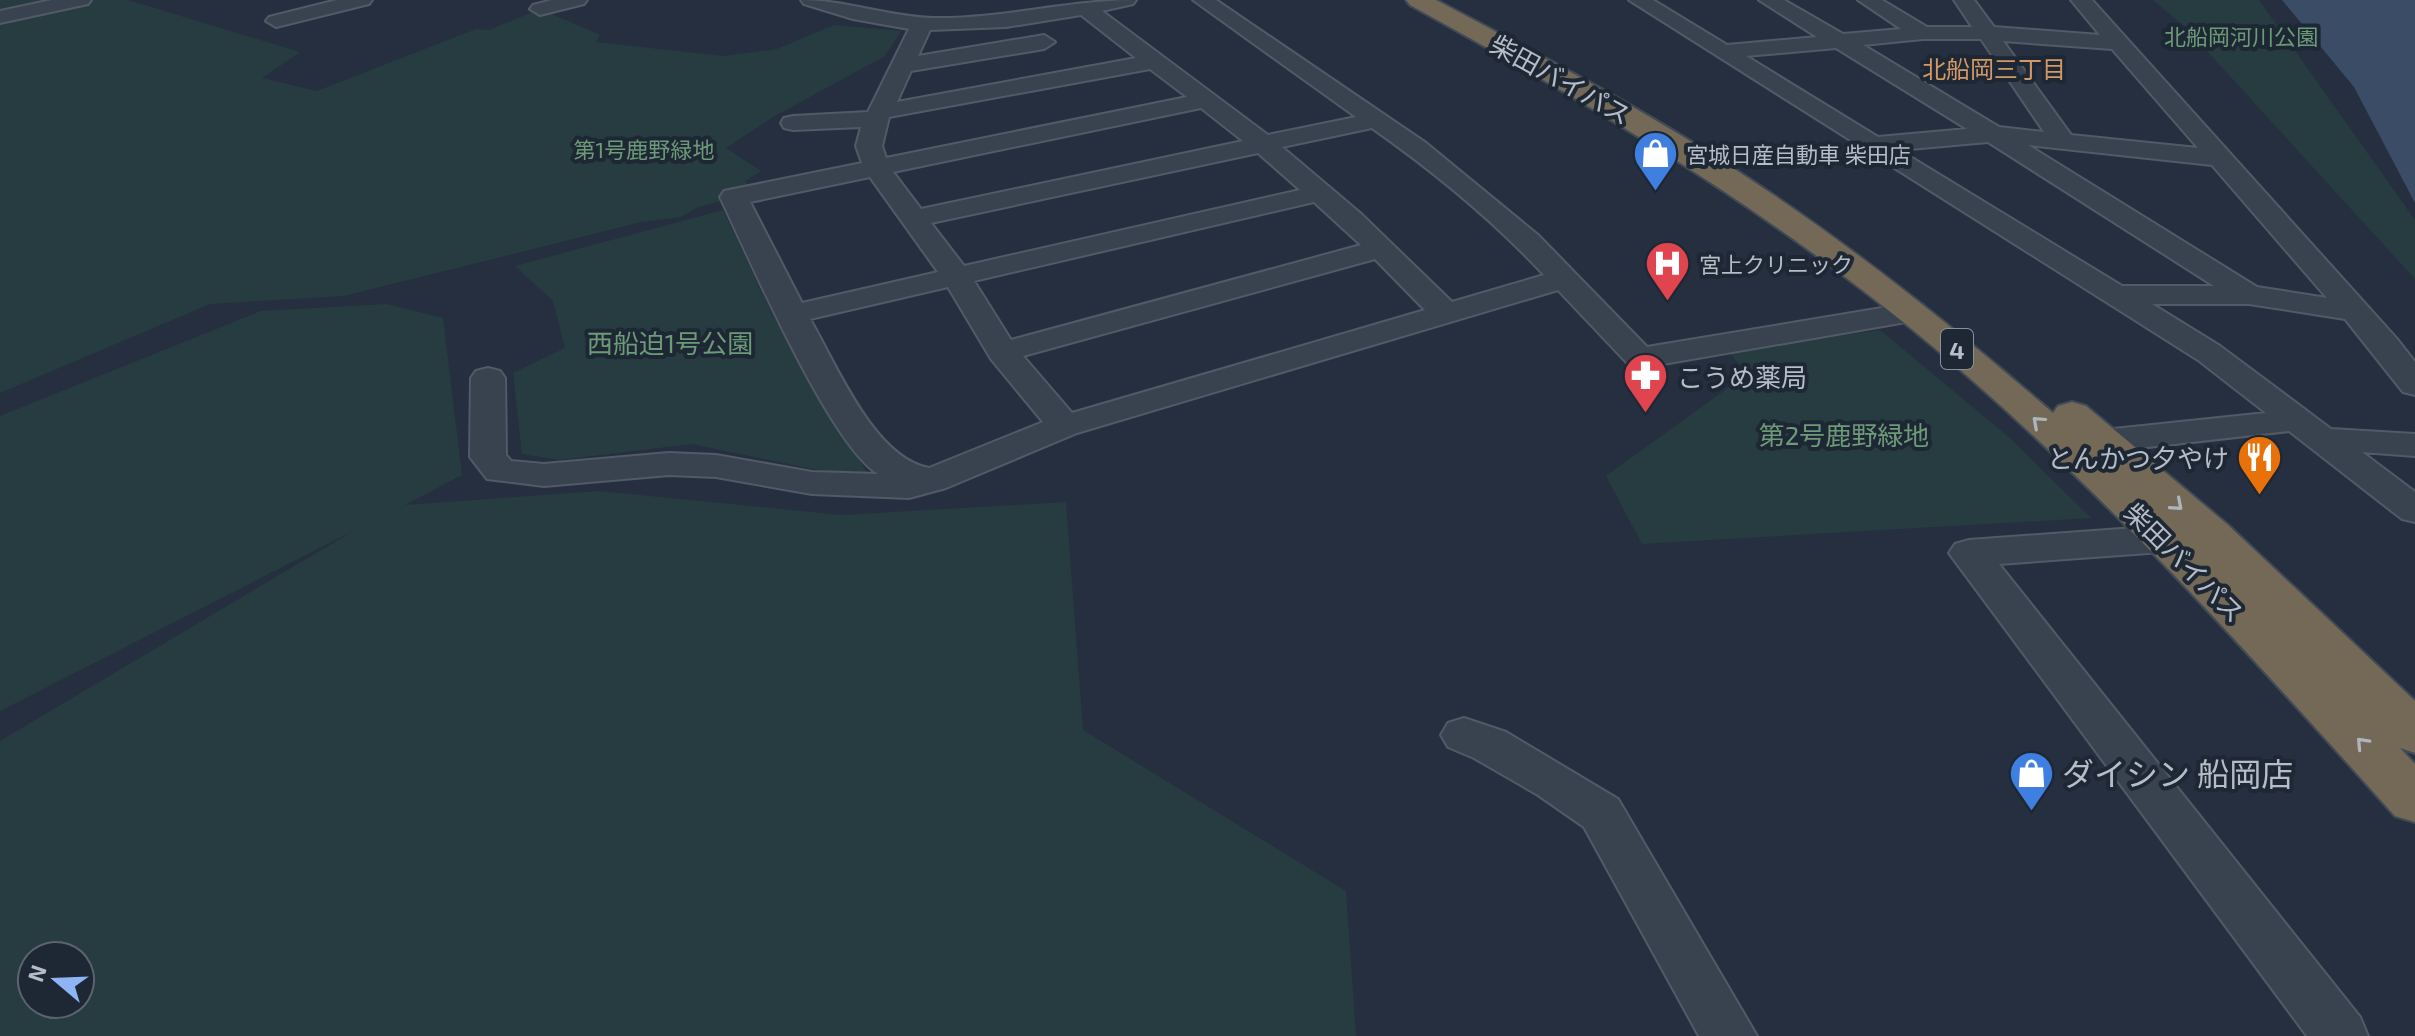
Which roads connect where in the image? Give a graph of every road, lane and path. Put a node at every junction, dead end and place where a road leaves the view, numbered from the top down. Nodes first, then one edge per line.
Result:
1 (81, 0) edge
2 (362, 0) edge
3 (577, 0) edge
4 (811, 0) edge
5 (1126, 0) edge
6 (1203, 0) edge
7 (1418, 0) edge
8 (1448, 0) edge
9 (1639, 0) edge
10 (1769, 0) edge
11 (1868, 0) edge
12 (1964, 0) edge
13 (2081, 0) edge
14 (535, 7) edge
15 (1085, 8) junction
16 (0, 17) edge
17 (276, 21) dead end
18 (921, 26) junction
19 (1114, 30) junction
20 (1923, 33) junction
21 (1986, 33) junction
22 (1839, 42) junction
23 (2122, 43) junction
24 (1722, 52) junction
25 (1155, 61) junction
26 (905, 65) junction
27 (1207, 100) junction
28 (1962, 115) junction
29 (878, 116) junction
30 (1375, 120) junction
31 (793, 123) dead end
32 (2055, 131) junction
33 (1991, 134) junction
34 (1263, 144) junction
35 (1875, 145) junction
36 (2222, 158) junction
37 (877, 169) junction
38 (1320, 193) junction
39 (916, 218) junction
40 (1380, 249) junction
41 (957, 277) junction
42 (1566, 278) junction
43 (2114, 295) junction
44 (2249, 295) junction
45 (2355, 311) junction
46 (1912, 312) junction
47 (1446, 313) junction
48 (792, 314) junction
49 (1002, 352) junction
50 (488, 378) dead end
51 (2415, 385) edge
52 (1065, 426) junction
53 (2311, 429) junction
54 (2104, 441) junction
55 (2415, 445) edge
56 (933, 480) junction
57 (2415, 510) edge
58 (2162, 539) junction
59 (2415, 733) edge
60 (1464, 735) dead end
61 (2415, 800) edge
62 (1729, 1036) edge
63 (2340, 1036) edge

1 - 16 street
2 - 17 street
3 - 14 street
4 - 18 street
5 - 15 street
6 - 30 street
7 - 46 highway, 柴田バイパス / 4
8 - 54 highway, 柴田バイパス / 4
9 - 24 street
10 - 22 street
11 - 20 street
12 - 21 street
13 - 23 street
15 - 18 street
15 - 19 street
18 - 26 street
19 - 25 street
19 - 26 street
20 - 21 street
20 - 22 street
21 - 23 street
21 - 32 street
22 - 24 street
22 - 28 street
23 - 36 street
24 - 35 street
25 - 27 street
25 - 29 street
26 - 29 street
27 - 34 street
27 - 37 street
28 - 32 street
28 - 33 street
29 - 31 street
29 - 37 street
30 - 34 street
30 - 42 street
32 - 33 street
32 - 36 street
33 - 35 street
33 - 44 street
34 - 38 street
34 - 39 street
35 - 43 street
36 - 45 street
37 - 39 street
37 - 48 street
38 - 40 street
38 - 41 street
39 - 41 street
40 - 47 street
40 - 49 street
41 - 48 street
41 - 49 street
42 - 46 street
42 - 47 street
43 - 44 street
43 - 53 street
44 - 45 street
45 - 51 street
58 -> 46 highway, 柴田バイパス / 4
47 - 52 street
48 - 56 street
49 - 52 street
50 - 56 street
52 - 56 street
53 - 54 street
53 - 55 street
53 - 57 street
54 -> 59 highway, 柴田バイパス / 4
61 -> 58 highway, 柴田バイパス / 4
58 - 63 street
60 - 62 street

